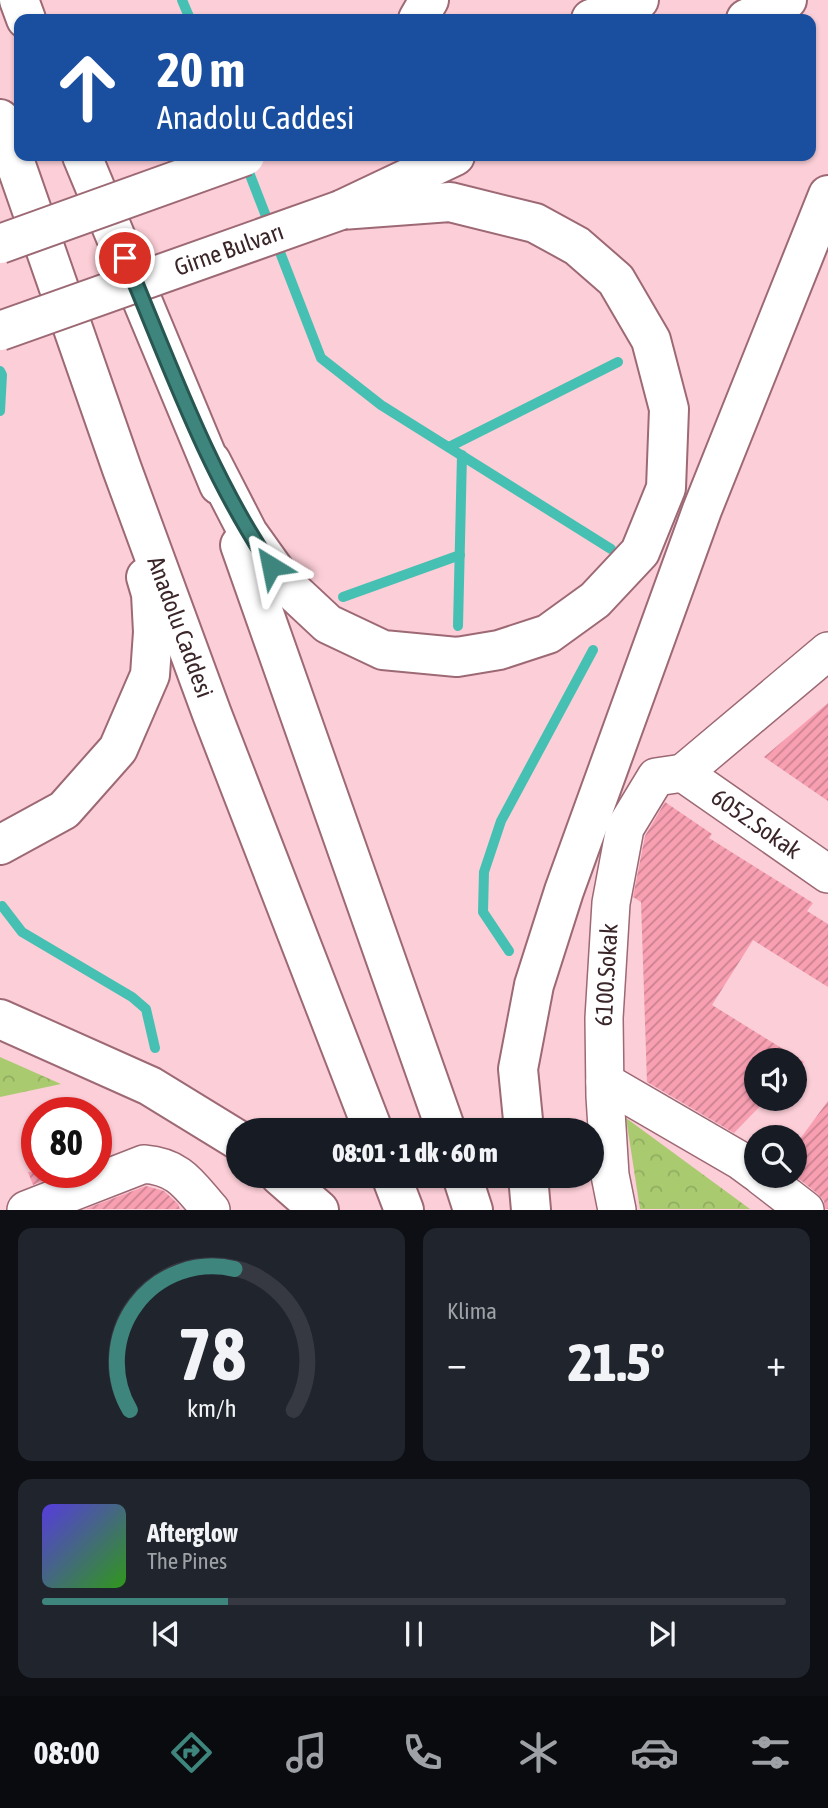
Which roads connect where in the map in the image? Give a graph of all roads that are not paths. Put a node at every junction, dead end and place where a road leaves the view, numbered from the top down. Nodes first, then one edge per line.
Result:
1 (639, 0) edge
2 (787, 0) edge
3 (604, 14) edge
4 (757, 14) edge
5 (0, 120) edge
6 (14, 160) edge
7 (14, 161) edge
8 (84, 161) edge
9 (231, 161) edge
10 (444, 161) edge
11 (828, 195) edge
12 (341, 210) junction
13 (0, 244) edge
14 (0, 331) edge
15 (211, 461) junction
16 (122, 469) junction
17 (828, 651) edge
18 (683, 773) junction
19 (0, 845) edge
20 (828, 874) edge
21 (0, 1020) edge
22 (605, 1082) junction
23 (368, 1118) edge
24 (442, 1118) edge
25 (523, 1118) edge
26 (226, 1133) edge
27 (744, 1163) edge
28 (294, 1188) edge
29 (396, 1188) edge
30 (466, 1188) edge
31 (529, 1188) edge
32 (777, 1188) edge
33 (26, 1209) edge
34 (211, 1209) edge
35 (319, 1209) edge
36 (404, 1209) edge
37 (473, 1209) edge
38 (531, 1209) edge
39 (617, 1209) edge
40 (805, 1209) edge

1 - 3 main road
2 - 4 main road
5 - 6 main road, Anadolu Caddesi
7 - 16 main road, Anadolu Caddesi
8 - 15 main road
9 - 13 main road, bridge
10 - 12 main road, Girne Bulvarı
11 - 25 main road
12 - 14 main road, Girne Bulvarı, bridge
12 - 15 main road
15 - 24 main road
16 - 19 main road
16 - 23 main road, Anadolu Caddesi
17 - 18 street
18 - 20 street, 6052.Sokak
18 - 22 street, 6100.Sokak
21 - 26 main road
22 - 27 street
22 - 39 street, 6100.Sokak
28 - 35 main road
29 - 36 main road
30 - 37 main road
31 - 38 main road
32 - 40 street
33 - 34 street

